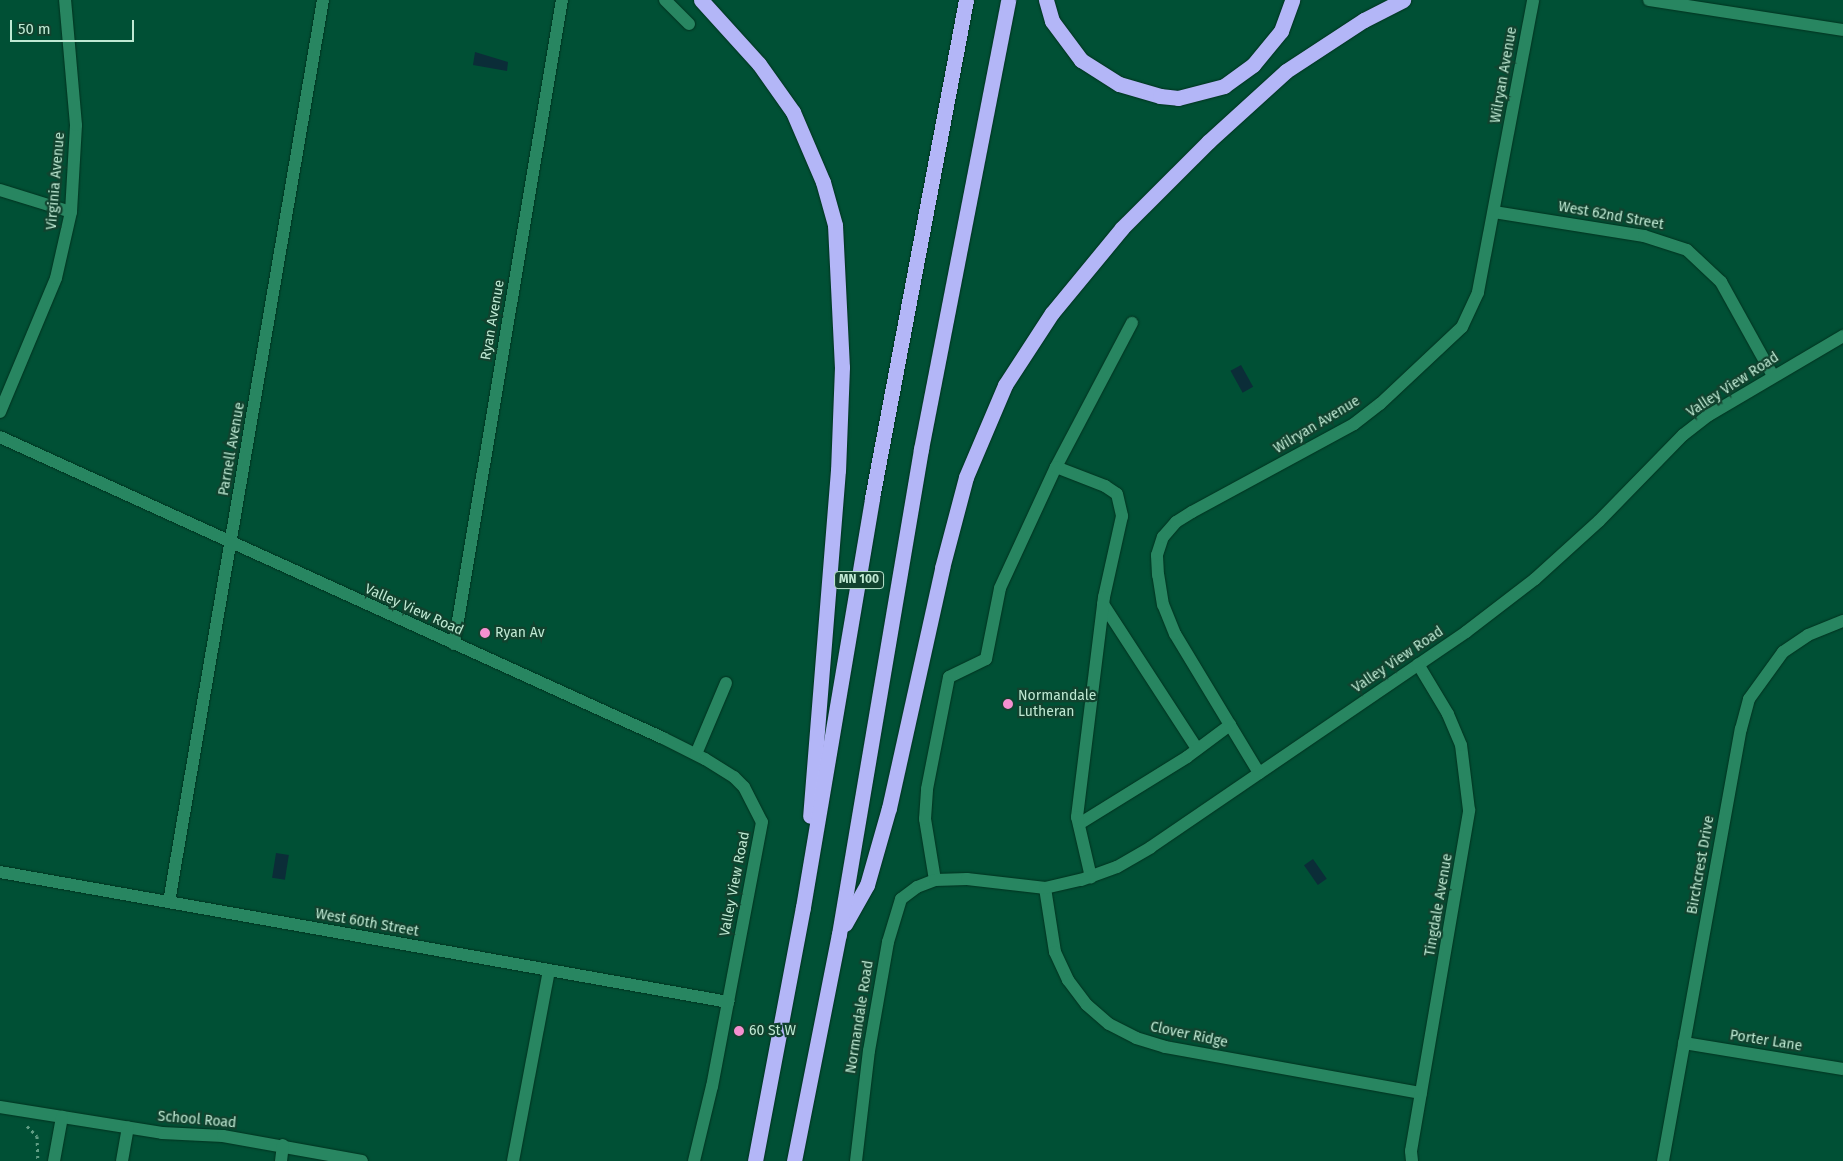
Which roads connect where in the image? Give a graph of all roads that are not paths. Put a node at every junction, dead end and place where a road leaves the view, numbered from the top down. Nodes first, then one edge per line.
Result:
1 (65, 0) edge
2 (323, 0) edge
3 (562, 0) edge
4 (664, 0) edge
5 (701, 0) edge
6 (966, 0) edge
7 (1008, 0) edge
8 (1046, 0) edge
9 (1292, 0) edge
10 (1403, 0) edge
11 (1533, 0) edge
12 (1649, 0) edge
13 (689, 24) dead end
14 (1843, 30) edge
15 (0, 190) edge
16 (71, 212) junction
17 (1494, 212) junction
18 (1132, 323) dead end
19 (1843, 336) edge
20 (1772, 376) junction
21 (0, 412) edge
22 (0, 437) edge
23 (1056, 467) junction
24 (231, 543) junction
25 (1103, 604) junction
26 (1843, 622) edge
27 (454, 644) junction
28 (1418, 664) junction
29 (726, 683) dead end
30 (1230, 726) junction
31 (1197, 750) junction
32 (696, 754) junction
33 (1258, 773) junction
34 (1079, 824) junction
35 (0, 872) edge
36 (1090, 877) junction
37 (935, 880) junction
38 (917, 887) joint
39 (1045, 888) junction
40 (169, 902) junction
41 (804, 907) junction
42 (839, 934) junction
43 (549, 971) junction
44 (728, 1002) junction
45 (1684, 1043) junction
46 (1843, 1069) edge
47 (1421, 1093) junction
48 (0, 1107) edge
49 (62, 1117) junction
50 (128, 1128) junction
51 (283, 1145) junction
52 (54, 1161) edge
53 (122, 1161) edge
54 (281, 1161) edge
55 (362, 1161) edge
56 (512, 1161) edge
57 (694, 1161) edge
58 (755, 1161) edge
59 (794, 1161) edge
60 (856, 1161) edge
61 (1412, 1161) edge
62 (1663, 1161) edge

1 - 16 street, Virginia Avenue
2 - 24 street, Parnell Avenue
3 - 27 street, Ryan Avenue
4 - 13 street
5 - 41 highway
6 - 41 highway, MN 100
7 - 42 highway, MN 100
8 - 9 highway
10 - 42 highway
11 - 17 street, Wilryan Avenue
12 - 14 street
15 - 16 street
16 - 21 street, Virginia Avenue
17 - 20 street, West 62nd Street
17 - 30 street, Wilryan Avenue
18 - 23 street
19 - 20 street, Valley View Road
20 - 28 street, Valley View Road
22 - 24 street, Valley View Road
23 - 25 street
23 - 37 street
24 - 27 street, Valley View Road
24 - 40 street, Parnell Avenue
25 - 31 street
25 - 34 street
26 - 45 street, Birchcrest Drive
27 - 32 street, Valley View Road
28 - 33 street, Valley View Road
28 - 47 street, Tingdale Avenue
29 - 32 street
30 - 31 street
30 - 33 street, Wilryan Avenue
31 - 34 street
32 - 44 street, Valley View Road
33 - 36 street, Valley View Road
34 - 36 street
35 - 40 street, West 60th Street
36 - 39 street, Valley View Road
37 - 38 street, Valley View Road
37 - 39 street, Valley View Road
38 - 60 street, Normandale Road
39 - 47 street, Clover Ridge
40 - 43 street, West 60th Street
41 - 58 highway, MN 100
42 - 59 highway, MN 100
43 - 44 street, West 60th Street
43 - 56 street
44 - 57 street
45 - 46 street, Porter Lane
45 - 62 street, Birchcrest Drive
47 - 61 street, Tingdale Avenue
48 - 49 street, School Road
49 - 50 street, School Road
49 - 52 street
50 - 51 street, School Road
50 - 53 street
51 - 54 street
51 - 55 street, School Road

